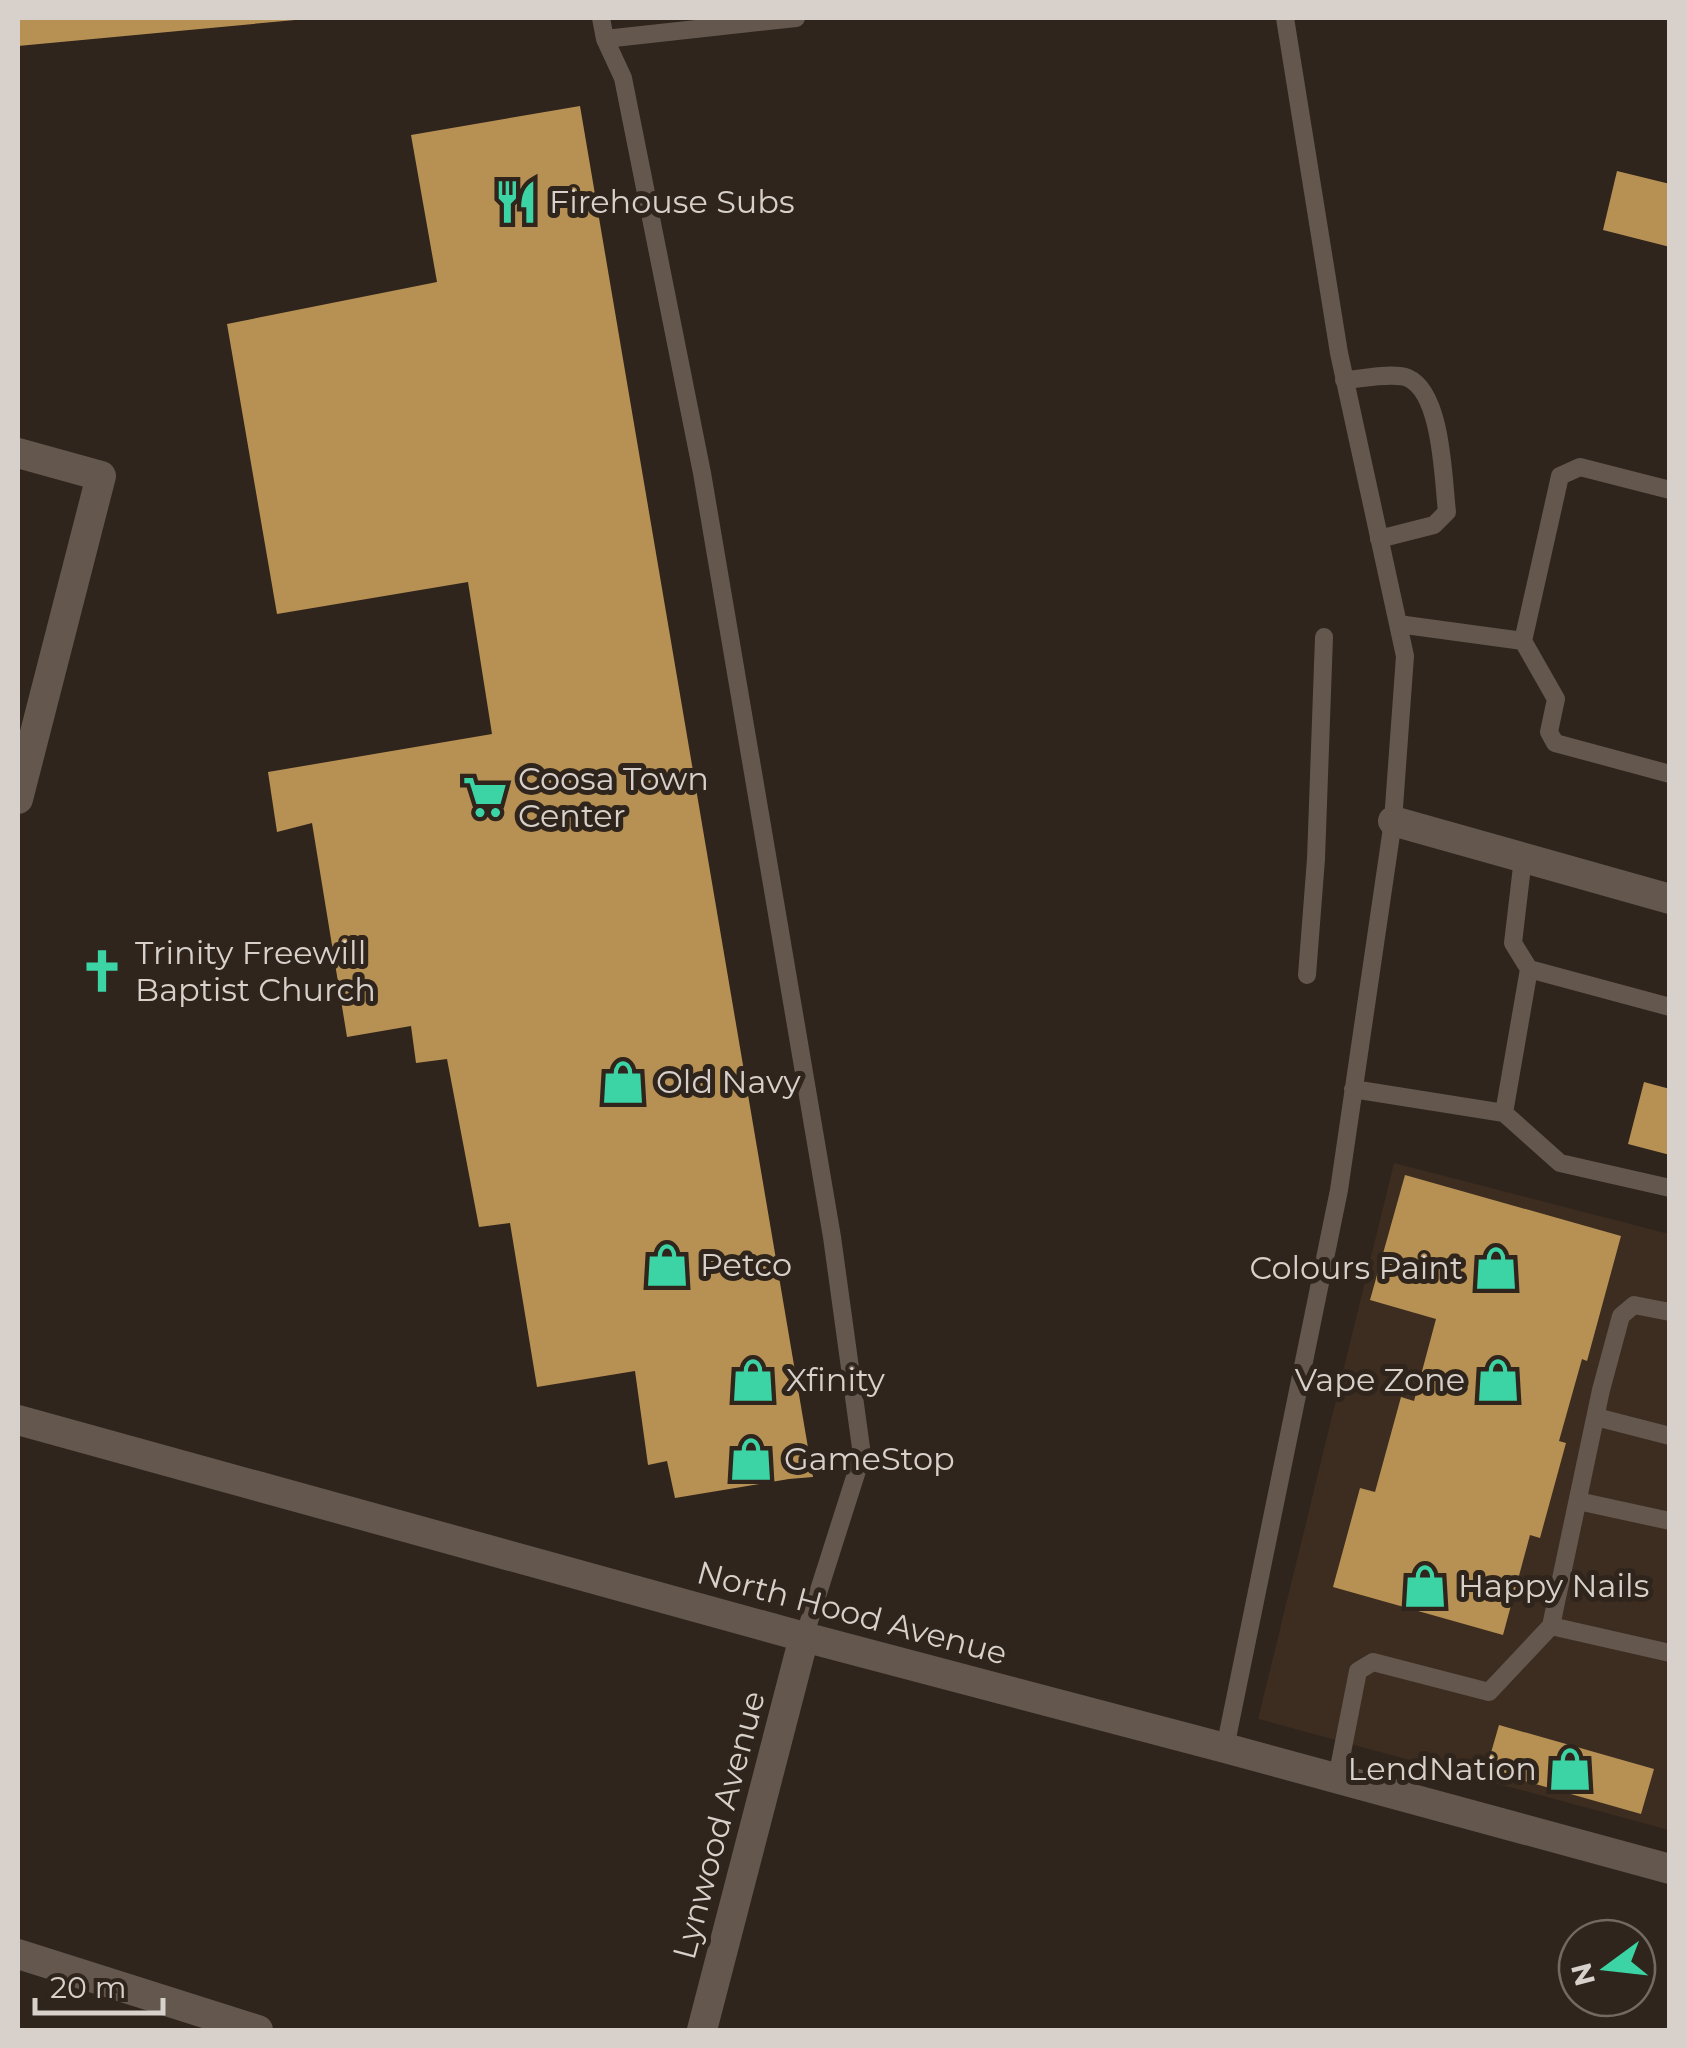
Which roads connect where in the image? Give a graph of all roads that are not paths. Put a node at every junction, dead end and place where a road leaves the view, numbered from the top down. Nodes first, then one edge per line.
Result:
1 (601, 18) edge
2 (796, 18) edge
3 (1284, 18) edge
4 (605, 39) junction
5 (1344, 380) junction
6 (18, 453) edge
7 (1670, 490) edge
8 (1379, 539) junction
9 (1398, 624) junction
10 (1324, 637) dead end
11 (1523, 641) junction
12 (1670, 774) edge
13 (18, 798) edge
14 (1392, 821) junction
15 (1523, 858) junction
16 (1670, 899) edge
17 (1528, 969) junction
18 (1307, 976) dead end
19 (1670, 1006) edge
20 (1353, 1089) junction
21 (1504, 1113) junction
22 (1670, 1188) edge
23 (1670, 1312) edge
24 (1596, 1417) junction
25 (18, 1420) edge
26 (1670, 1436) edge
27 (1578, 1501) junction
28 (1670, 1521) edge
29 (1551, 1626) junction
30 (804, 1637) junction
31 (1670, 1653) edge
32 (1225, 1748) junction
33 (1336, 1778) junction
34 (1670, 1869) edge
35 (18, 1954) edge
36 (258, 2030) edge
37 (702, 2030) edge

1 - 4 lane
2 - 4 lane
3 - 5 lane
4 - 30 lane
5 - 8 lane
5 - 8 lane
6 - 13 street
7 - 11 lane
8 - 9 lane
9 - 11 lane
9 - 14 lane
10 - 18 lane
11 - 12 lane
14 - 15 street
14 - 20 lane
15 - 16 street
15 - 17 lane
17 - 19 lane
17 - 21 lane
20 - 21 lane
20 - 32 lane
21 - 22 lane
23 - 24 lane
24 - 26 lane
24 - 27 lane
25 - 30 street, North Hood Avenue
27 - 28 lane
27 - 29 lane
29 - 31 lane
29 - 33 lane
30 - 32 street, North Hood Avenue
30 - 37 street, Lynwood Avenue
32 - 33 street, North Hood Avenue
33 - 34 street, North Hood Avenue
35 - 36 street

